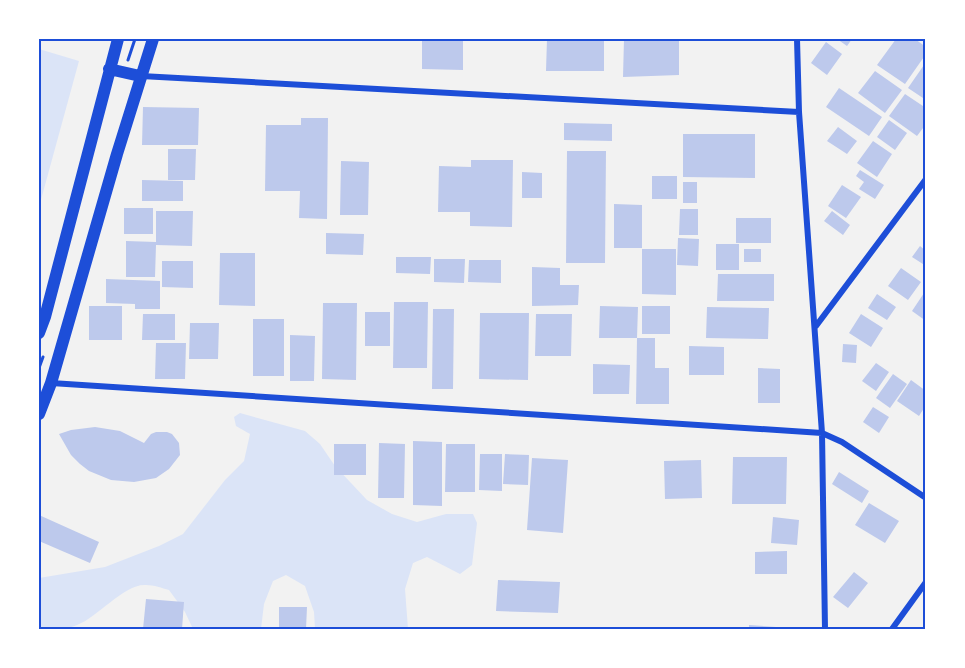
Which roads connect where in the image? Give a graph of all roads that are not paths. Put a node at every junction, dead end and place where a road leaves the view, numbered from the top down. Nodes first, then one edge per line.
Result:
1 (118, 39) edge
2 (153, 39) edge
3 (797, 39) edge
4 (109, 69) junction
5 (140, 76) junction
6 (799, 112) junction
7 (926, 179) edge
8 (42, 316) edge
9 (815, 327) junction
10 (39, 333) edge
11 (51, 383) junction
12 (39, 414) edge
13 (822, 433) junction
14 (926, 498) edge
15 (926, 582) edge
16 (825, 629) edge
17 (892, 629) edge

1 - 4 main road
2 - 5 main road
3 - 6 street
4 - 5 main road
4 - 8 main road
5 - 6 street
5 - 11 main road
6 - 9 street
7 - 9 street
8 - 10 main road
9 - 13 street
11 - 12 main road
11 - 13 street
13 - 14 street
13 - 16 street
15 - 17 street

